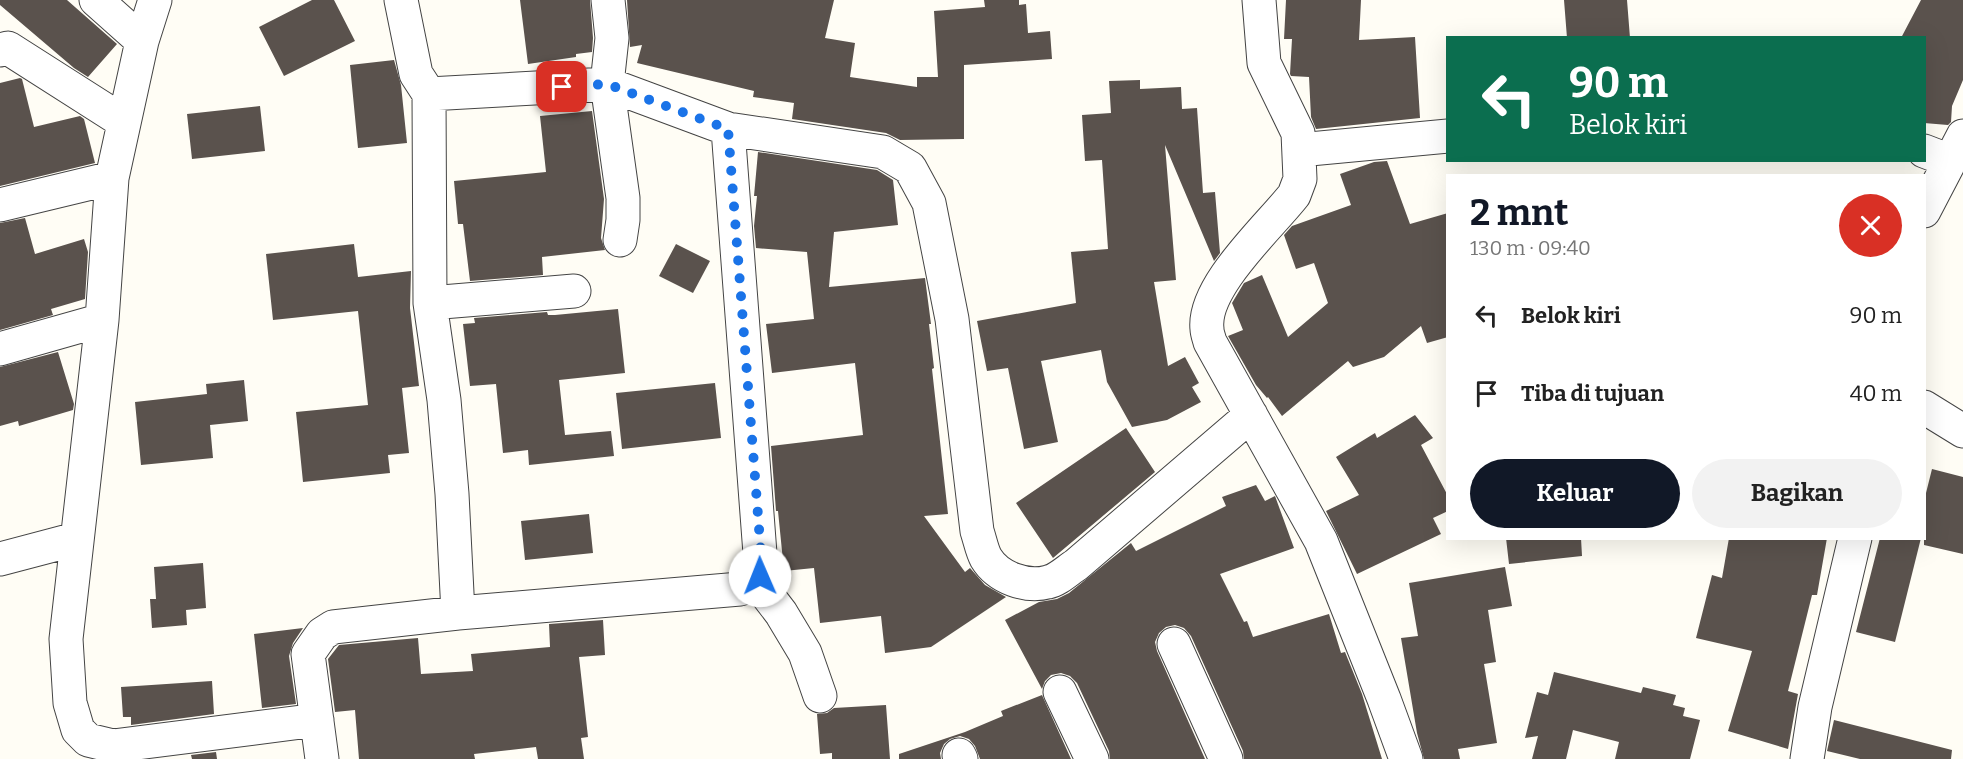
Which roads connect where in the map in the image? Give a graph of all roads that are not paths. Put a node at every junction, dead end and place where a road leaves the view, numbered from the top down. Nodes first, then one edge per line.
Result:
1 (96, 0) edge
2 (155, 0) edge
3 (401, 0) edge
4 (608, 0) edge
5 (1259, 0) edge
6 (142, 41) junction
7 (3, 46) edge
8 (607, 84) junction
9 (429, 94) junction
10 (124, 122) junction
11 (728, 129) junction
12 (1446, 136) edge
13 (1946, 149) edge
14 (1299, 150) junction
15 (112, 178) junction
16 (0, 205) edge
17 (1926, 206) edge
18 (620, 240) dead end
19 (574, 291) dead end
20 (430, 303) junction
21 (102, 320) junction
22 (0, 348) edge
23 (1926, 408) edge
24 (1251, 415) junction
25 (1963, 431) edge
26 (76, 539) junction
27 (1855, 540) edge
28 (0, 559) edge
29 (758, 583) junction
30 (458, 613) junction
31 (1174, 644) dead end
32 (1060, 692) dead end
33 (820, 696) dead end
34 (317, 720) junction
35 (322, 759) edge
36 (1092, 759) edge
37 (1226, 759) edge
38 (1406, 759) edge
39 (1807, 759) edge

1 - 6 street
2 - 6 street
3 - 9 street
4 - 8 street
5 - 14 street
6 - 10 street
7 - 10 street
8 - 9 street
8 - 11 street
8 - 18 street
9 - 20 street
10 - 15 street
11 - 24 street
11 - 29 street
12 - 14 street
13 - 17 street
14 - 24 street
15 - 16 street
15 - 21 street
19 - 20 street
20 - 30 street
21 - 22 street
21 - 26 street
23 - 25 street
24 - 38 street
26 - 28 street
26 - 34 street
27 - 39 street
29 - 30 street
29 - 33 street
30 - 34 street
31 - 37 street
32 - 36 street
34 - 35 street

